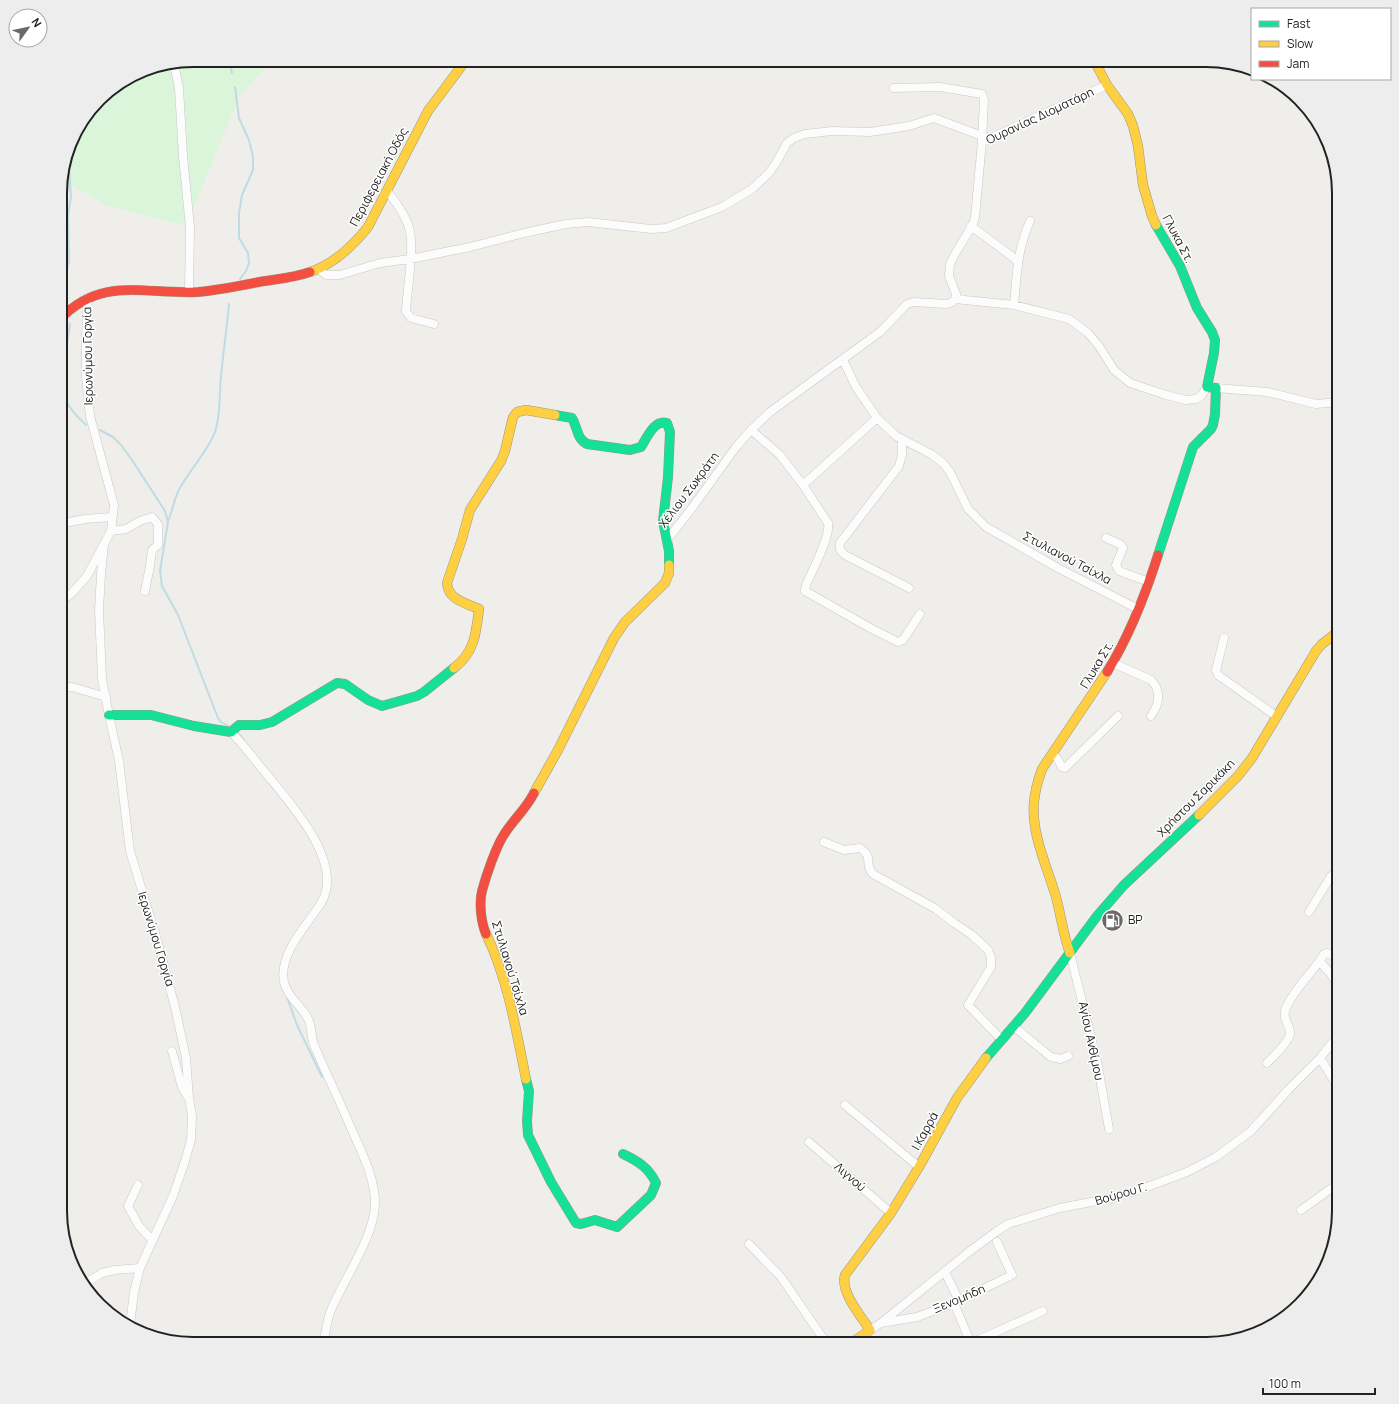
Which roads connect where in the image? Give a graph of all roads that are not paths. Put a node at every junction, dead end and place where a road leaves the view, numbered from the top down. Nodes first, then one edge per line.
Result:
1 (461, 67) edge
2 (1098, 67) edge
3 (175, 68) edge
4 (1108, 85) junction
5 (894, 88) dead end
6 (982, 139) junction
7 (387, 191) junction
8 (1030, 221) dead end
9 (971, 226) junction
10 (410, 259) junction
11 (1018, 261) junction
12 (319, 269) junction
13 (189, 292) junction
14 (88, 298) junction
15 (955, 299) junction
16 (1014, 305) junction
17 (67, 313) edge
18 (434, 324) dead end
19 (843, 360) junction
20 (1212, 387) junction
21 (1332, 403) edge
22 (877, 418) junction
23 (751, 430) junction
24 (902, 440) junction
25 (803, 484) junction
26 (112, 517) junction
27 (67, 523) edge
28 (111, 531) junction
29 (1106, 538) dead end
30 (667, 540) junction
31 (104, 544) junction
32 (1149, 582) junction
33 (909, 588) dead end
34 (145, 591) dead end
35 (67, 596) edge
36 (1138, 609) junction
37 (920, 614) dead end
38 (1332, 637) edge
39 (1224, 638) dead end
40 (1113, 663) junction
41 (67, 687) edge
42 (106, 697) junction
43 (109, 715) junction
44 (1118, 716) dead end
45 (1151, 716) dead end
46 (1276, 716) junction
47 (234, 729) junction
48 (1053, 754) junction
49 (824, 842) dead end
50 (1332, 876) edge
51 (1309, 912) dead end
52 (1070, 953) junction
53 (1332, 955) edge
54 (1320, 962) junction
55 (1332, 976) edge
56 (1013, 1026) junction
57 (1001, 1039) junction
58 (1332, 1043) edge
59 (172, 1051) dead end
60 (1068, 1056) dead end
61 (1320, 1058) junction
62 (1267, 1063) dead end
63 (1332, 1078) edge
64 (189, 1098) junction
65 (845, 1105) dead end
66 (1108, 1130) dead end
67 (809, 1142) dead end
68 (623, 1154) dead end
69 (919, 1167) junction
70 (138, 1185) dead end
71 (1332, 1188) edge
72 (1301, 1210) dead end
73 (891, 1213) junction
74 (152, 1240) junction
75 (997, 1242) dead end
76 (750, 1244) dead end
77 (140, 1268) junction
78 (945, 1272) junction
79 (88, 1281) edge
80 (957, 1302) junction
81 (1043, 1311) dead end
82 (131, 1320) edge
83 (881, 1322) junction
84 (870, 1330) junction
85 (325, 1337) edge
86 (822, 1337) edge
87 (864, 1337) edge
88 (968, 1337) edge
89 (985, 1337) edge

1 - 7 street, Περιφερειακή Οδός
2 - 4 street, Γλυκα Στ.
3 - 13 street
4 - 6 street, Ουρανίας Διοματάρη
4 - 20 street, Γλυκα Στ.
5 - 6 street
6 - 9 street, Ουρανίας Διοματάρη
6 - 10 street
7 - 10 street
7 - 12 street, Περιφερειακή Οδός
8 - 11 street
9 - 11 street
9 - 15 street, Ουρανίας Διοματάρη
10 - 12 street
10 - 18 street
11 - 16 street
12 - 13 street, Περιφερειακή Οδός
13 - 14 street, Περιφερειακή Οδός
14 - 17 street, Περιφερειακή Οδός
14 - 26 street, Ιερωνύμου Γοργία
15 - 16 street
15 - 19 street
16 - 20 street
19 - 22 street, Στυλιανού Τσίχλα
19 - 23 street, Χέλιου Σωκράτη
20 - 21 street
20 - 32 street, Γλυκα Στ.
22 - 24 street, Στυλιανού Τσίχλα
22 - 25 street
23 - 25 street
23 - 30 street, Χέλιου Σωκράτη
24 - 33 street
24 - 36 street, Στυλιανού Τσίχλα
25 - 37 street
26 - 27 street
26 - 28 street, Ιερωνύμου Γοργία
28 - 31 street
28 - 34 street
29 - 32 street
30 - 47 street, Χέλιου Σωκράτη
30 - 68 street, Στυλιανού Τσίχλα
31 - 35 street
31 - 42 street, Ιερωνύμου Γοργία
32 - 36 street, Γλυκα Στ.
36 - 40 street, Γλυκα Στ.
38 - 46 street, Χρήστου Σαρικάκη
39 - 46 street
40 - 45 street
40 - 48 street, Γλυκα Στ.
41 - 42 street
42 - 43 street, Ιερωνύμου Γοργία
43 - 47 street
43 - 64 street, Ιερωνύμου Γοργία
44 - 48 street
46 - 52 street, Χρήστου Σαρικάκη
47 - 85 street
48 - 52 street, Γλυκα Στ.
49 - 57 street
50 - 51 street
52 - 56 street, Ι.Καρρά
52 - 66 street, Αγίου Ανθίμου
53 - 54 street
54 - 55 street
54 - 62 street
56 - 57 street, Ι.Καρρά
56 - 60 street
57 - 69 street, Ι.Καρρά
58 - 61 street, Βούρου Γ.
59 - 64 street
61 - 63 street
61 - 78 street, Βούρου Γ.
64 - 74 street, Ιερωνύμου Γοργία
65 - 69 street
67 - 73 street, Λιγνού
69 - 73 street, Ι.Καρρά
70 - 74 street
71 - 72 street
73 - 84 street, Ι.Καρρά
74 - 77 street, Ιερωνύμου Γοργία
75 - 80 street, Ξενομήδη
76 - 86 street
77 - 79 street
77 - 82 street, Ιερωνύμου Γοργία
78 - 80 street
78 - 83 street, Βούρου Γ.
80 - 83 street, Ξενομήδη
80 - 88 street
81 - 89 street
83 - 84 street, Ξενομήδη
84 - 87 street

